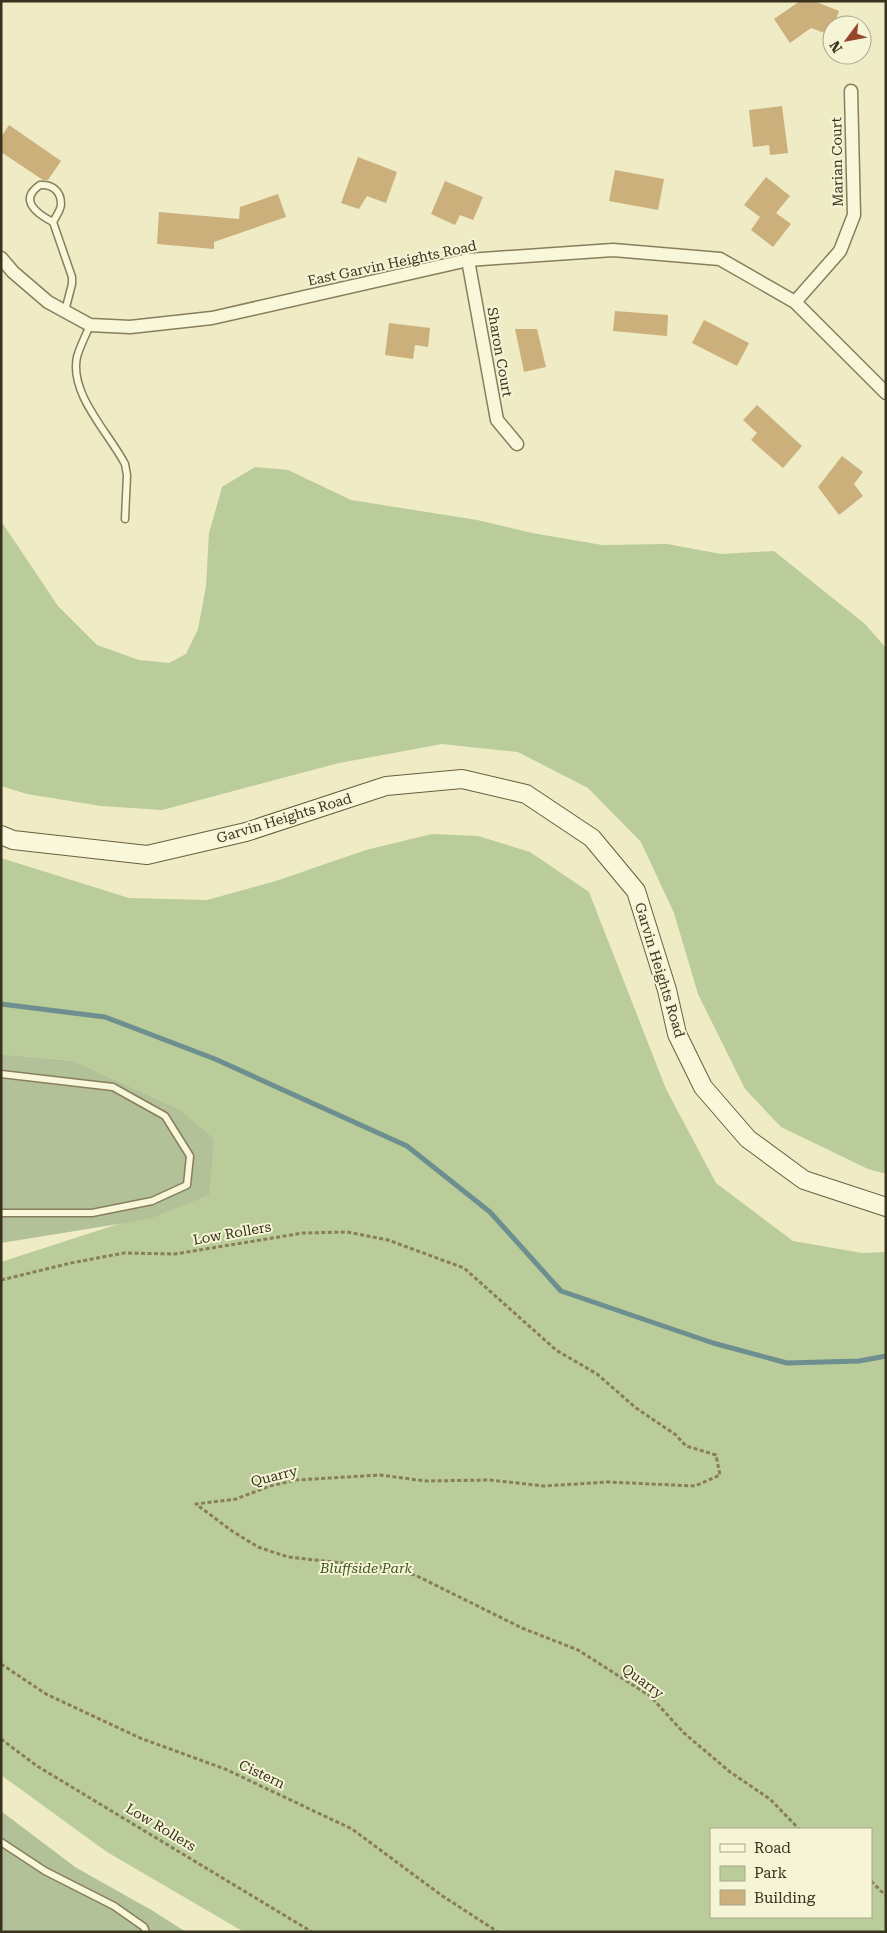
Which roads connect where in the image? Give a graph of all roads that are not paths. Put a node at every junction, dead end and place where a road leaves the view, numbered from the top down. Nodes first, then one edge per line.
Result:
1 (851, 91) dead end
2 (53, 222) junction
3 (1, 258) edge
4 (468, 260) junction
5 (795, 302) junction
6 (65, 311) junction
7 (90, 325) junction
8 (886, 393) edge
9 (517, 444) dead end
10 (125, 520) dead end
11 (1, 836) edge
12 (1, 1074) edge
13 (886, 1207) edge
14 (1, 1212) edge
15 (1, 1842) edge
16 (146, 1932) edge

1 - 5 street, Marian Court
2 - 2 lane
2 - 6 lane
3 - 6 street, East Garvin Heights Road
4 - 5 street, East Garvin Heights Road
4 - 7 street, East Garvin Heights Road
4 - 9 street, Sharon Court
5 - 8 street, East Garvin Heights Road
6 - 7 street, East Garvin Heights Road
7 - 10 lane
11 - 13 main road, Garvin Heights Road
12 - 14 lane
15 - 16 lane

